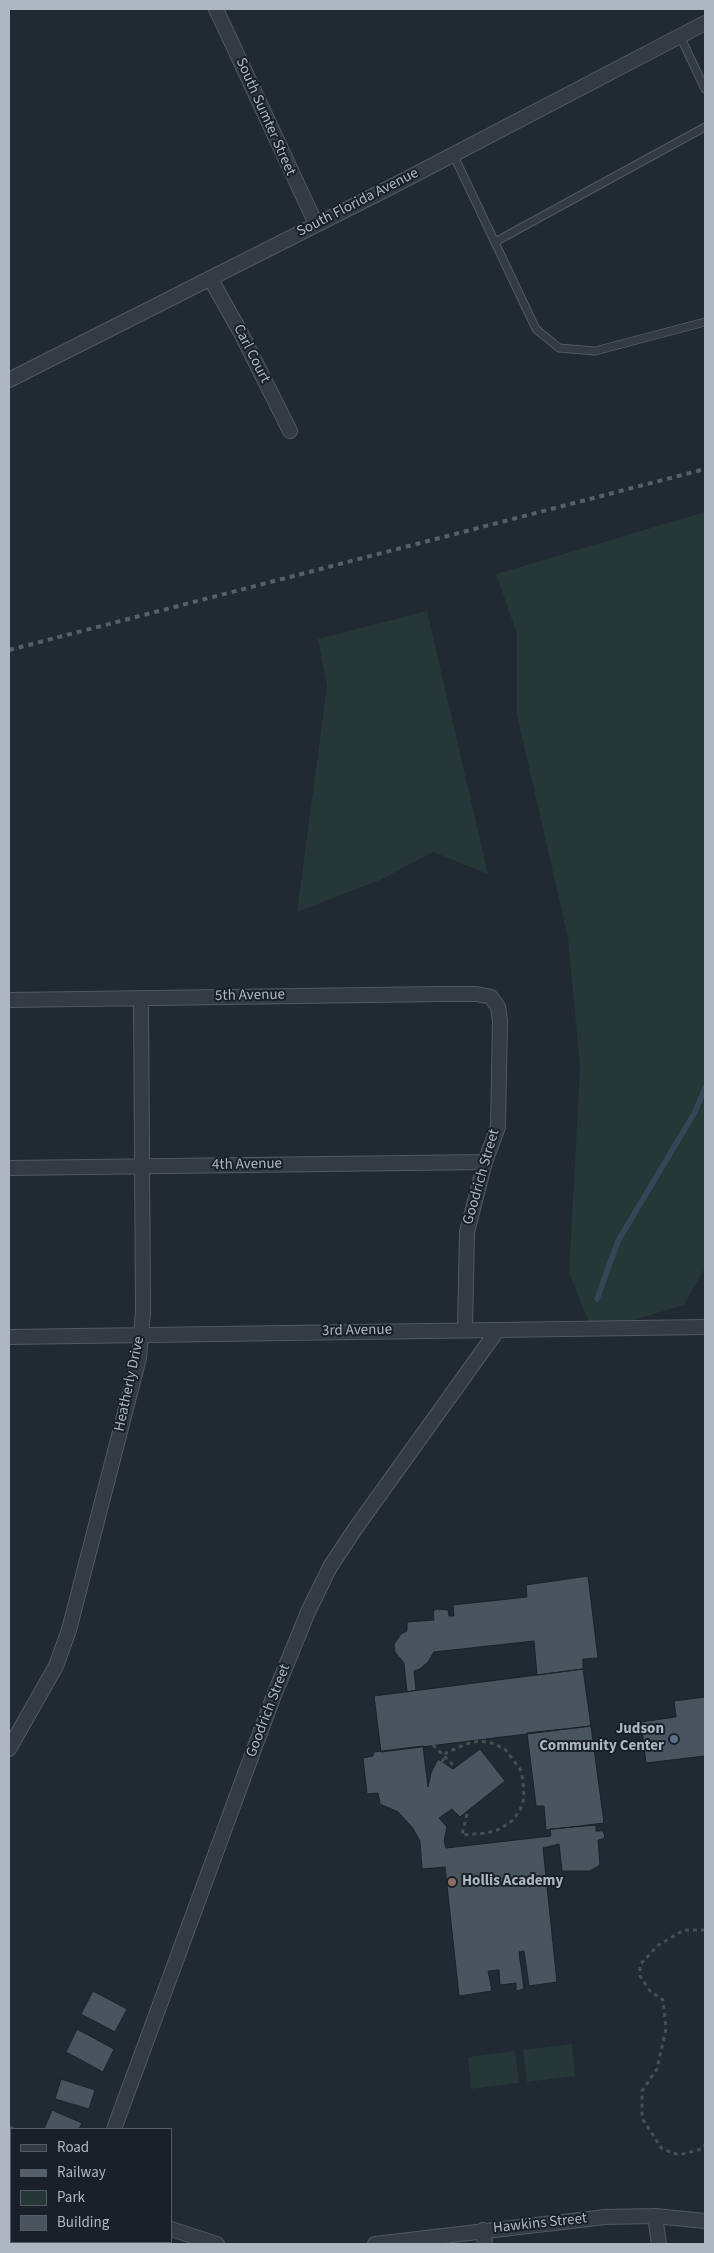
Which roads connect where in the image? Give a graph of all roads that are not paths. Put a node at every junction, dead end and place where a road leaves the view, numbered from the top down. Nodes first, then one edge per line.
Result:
1 (216, 9) edge
2 (705, 23) edge
3 (680, 35) junction
4 (705, 88) edge
5 (705, 127) edge
6 (453, 154) junction
7 (316, 224) junction
8 (495, 242) junction
9 (210, 278) junction
10 (705, 322) edge
11 (9, 380) edge
12 (290, 431) dead end
13 (491, 997) joint
14 (140, 998) junction
15 (9, 1000) edge
16 (485, 1162) junction
17 (142, 1167) junction
18 (9, 1168) edge
19 (705, 1326) edge
20 (464, 1329) junction
21 (497, 1331) junction
22 (141, 1336) junction
23 (9, 1337) edge
24 (9, 1749) edge
25 (114, 2128) edge
26 (655, 2216) junction
27 (705, 2221) edge
28 (172, 2229) edge
29 (484, 2237) edge
30 (217, 2244) edge
31 (375, 2244) edge
32 (658, 2244) edge

1 - 7 street, South Sumter Street
2 - 3 street, South Florida Avenue
3 - 4 lane
3 - 6 street, South Florida Avenue
5 - 8 lane
6 - 7 street, South Florida Avenue
6 - 8 lane
7 - 9 street, South Florida Avenue
8 - 10 lane
9 - 11 street, South Florida Avenue
9 - 12 street, Carl Court
13 - 14 street, 5th Avenue
13 - 16 street, Goodrich Street
14 - 15 street, 5th Avenue
14 - 17 street, Heatherly Drive
16 - 17 street, 4th Avenue
16 - 20 street, Goodrich Street
17 - 18 street, 4th Avenue
17 - 22 street, Heatherly Drive
19 - 21 street, 3rd Avenue
20 - 21 street, 3rd Avenue
20 - 22 street, 3rd Avenue
21 - 25 street, Goodrich Street
22 - 23 street, 3rd Avenue
22 - 24 street, Heatherly Drive
26 - 27 street, Hawkins Street
26 - 29 street, Hawkins Street
26 - 32 street
28 - 30 street
29 - 31 street, Hawkins Street

